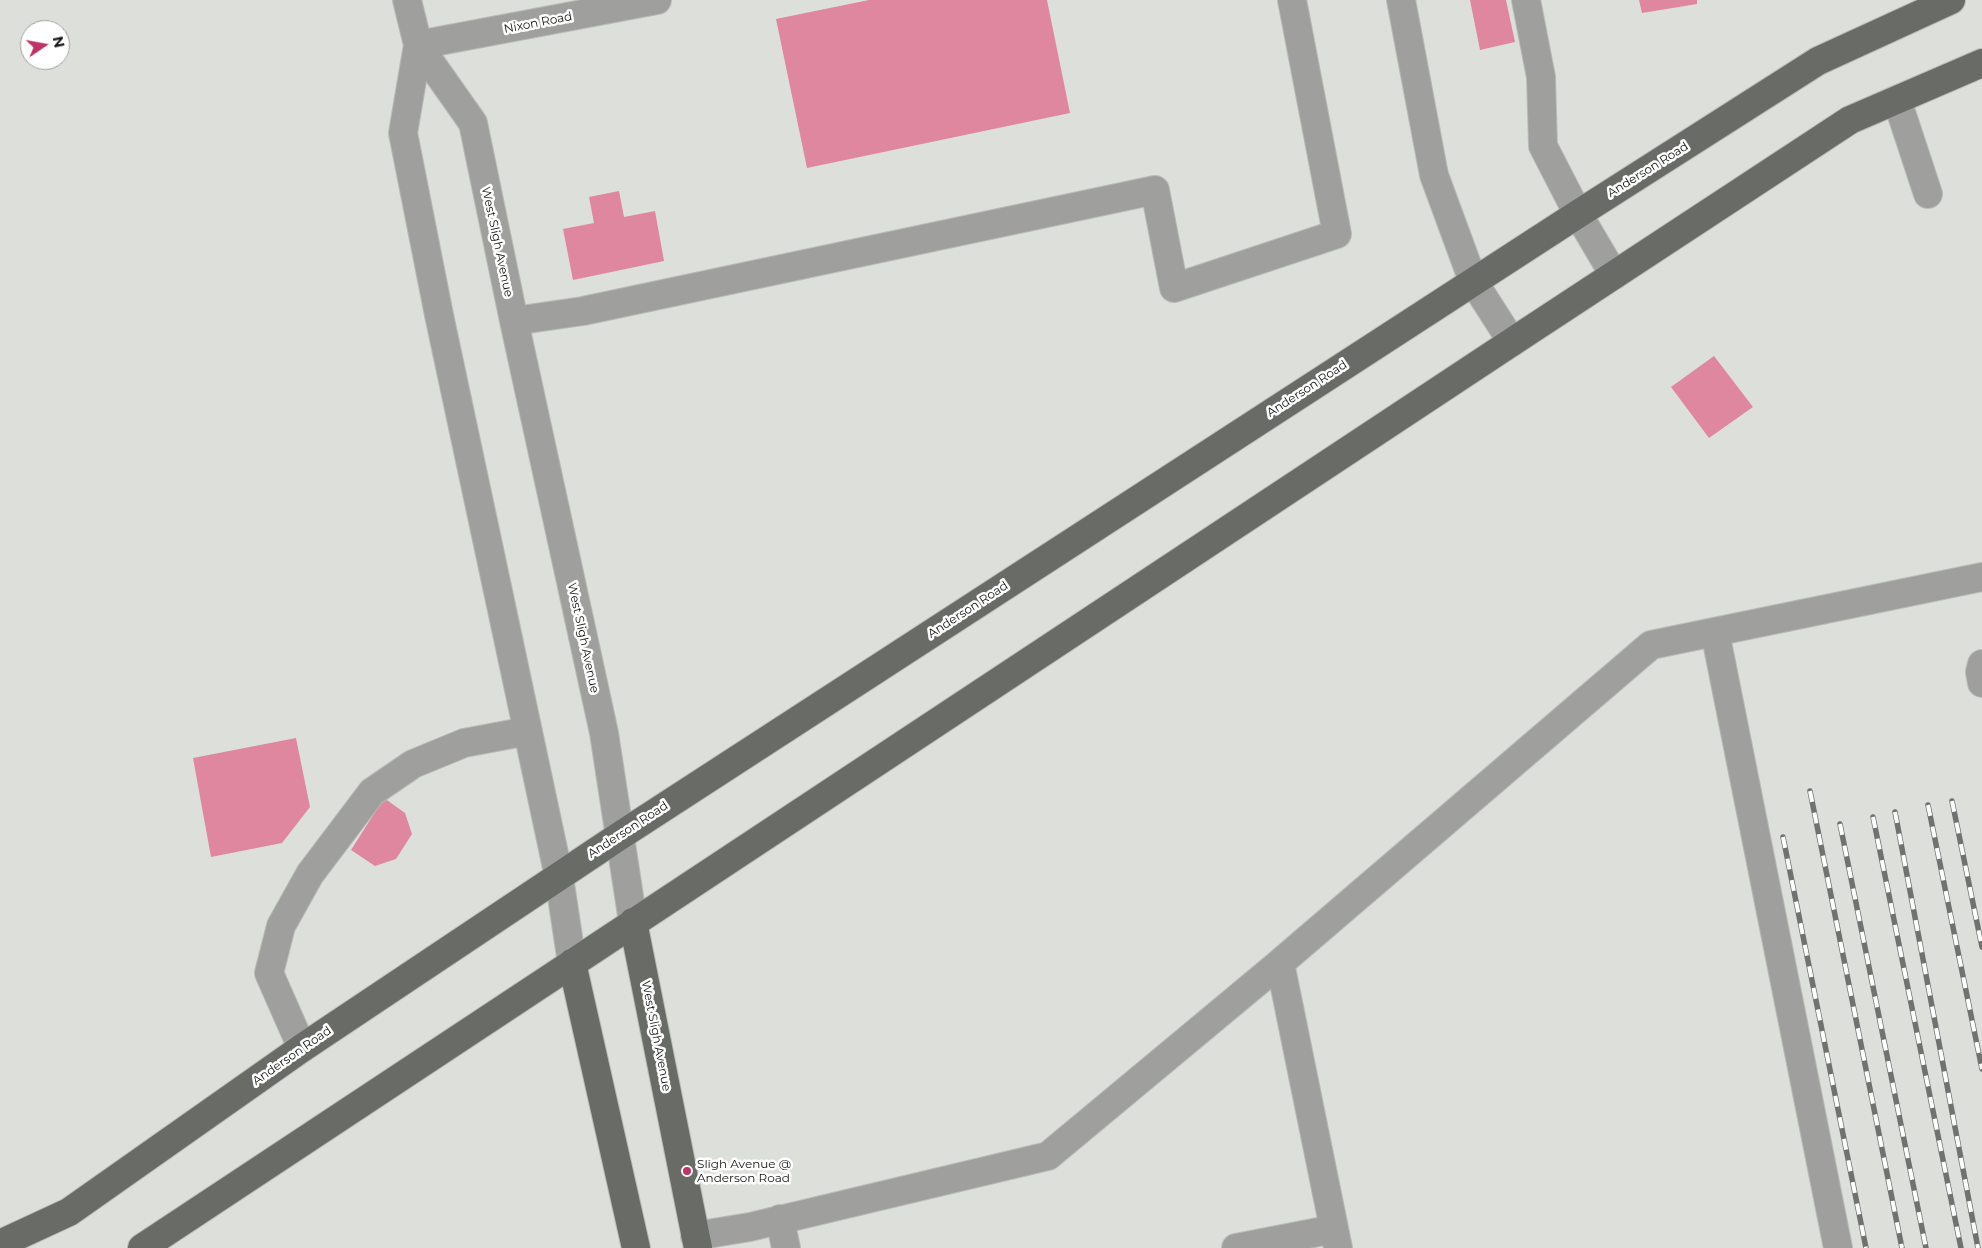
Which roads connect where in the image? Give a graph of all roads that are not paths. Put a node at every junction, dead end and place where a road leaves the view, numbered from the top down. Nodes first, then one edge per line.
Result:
1 (407, 0) edge
2 (657, 0) edge
3 (1292, 0) edge
4 (1401, 0) edge
5 (1526, 0) edge
6 (1951, 0) edge
7 (418, 45) junction
8 (1982, 63) edge
9 (1897, 100) junction
10 (1928, 194) dead end
11 (1578, 214) junction
12 (1614, 275) junction
13 (1473, 282) junction
14 (514, 322) junction
15 (1512, 342) junction
16 (1982, 577) edge
17 (1715, 632) junction
18 (1982, 664) edge
19 (1982, 683) edge
20 (528, 731) junction
21 (621, 835) junction
22 (559, 876) junction
23 (634, 922) junction
24 (572, 963) junction
25 (1280, 963) junction
26 (302, 1048) junction
27 (780, 1220) junction
28 (1336, 1238) edge
29 (697, 1242) edge
30 (0, 1244) edge
31 (142, 1248) edge
32 (636, 1248) edge
33 (786, 1248) edge
34 (1236, 1248) edge
35 (1838, 1248) edge

1 - 7 street, West Sligh Avenue
2 - 7 street, Nixon Road
3 - 14 street
4 - 13 street
5 - 11 street
6 - 11 main road, Anderson Road
7 - 14 street, West Sligh Avenue
7 - 20 street, West Sligh Avenue
8 - 9 main road
9 - 10 street
9 - 12 main road
11 - 12 street
11 - 13 main road, Anderson Road
12 - 15 main road
13 - 15 street
13 - 21 main road, Anderson Road
14 - 21 street, West Sligh Avenue
15 - 23 main road
16 - 17 street
17 - 25 street
17 - 35 street
18 - 19 street
20 - 22 street, West Sligh Avenue
20 - 26 street
21 - 22 main road, Anderson Road
21 - 23 street, West Sligh Avenue
22 - 24 street, West Sligh Avenue
22 - 26 main road, Anderson Road
23 - 24 main road
23 - 29 main road, West Sligh Avenue
24 - 31 main road
24 - 32 main road, West Sligh Avenue
25 - 27 street
25 - 28 street
26 - 30 main road, Anderson Road
27 - 29 street
27 - 33 street
28 - 34 street

